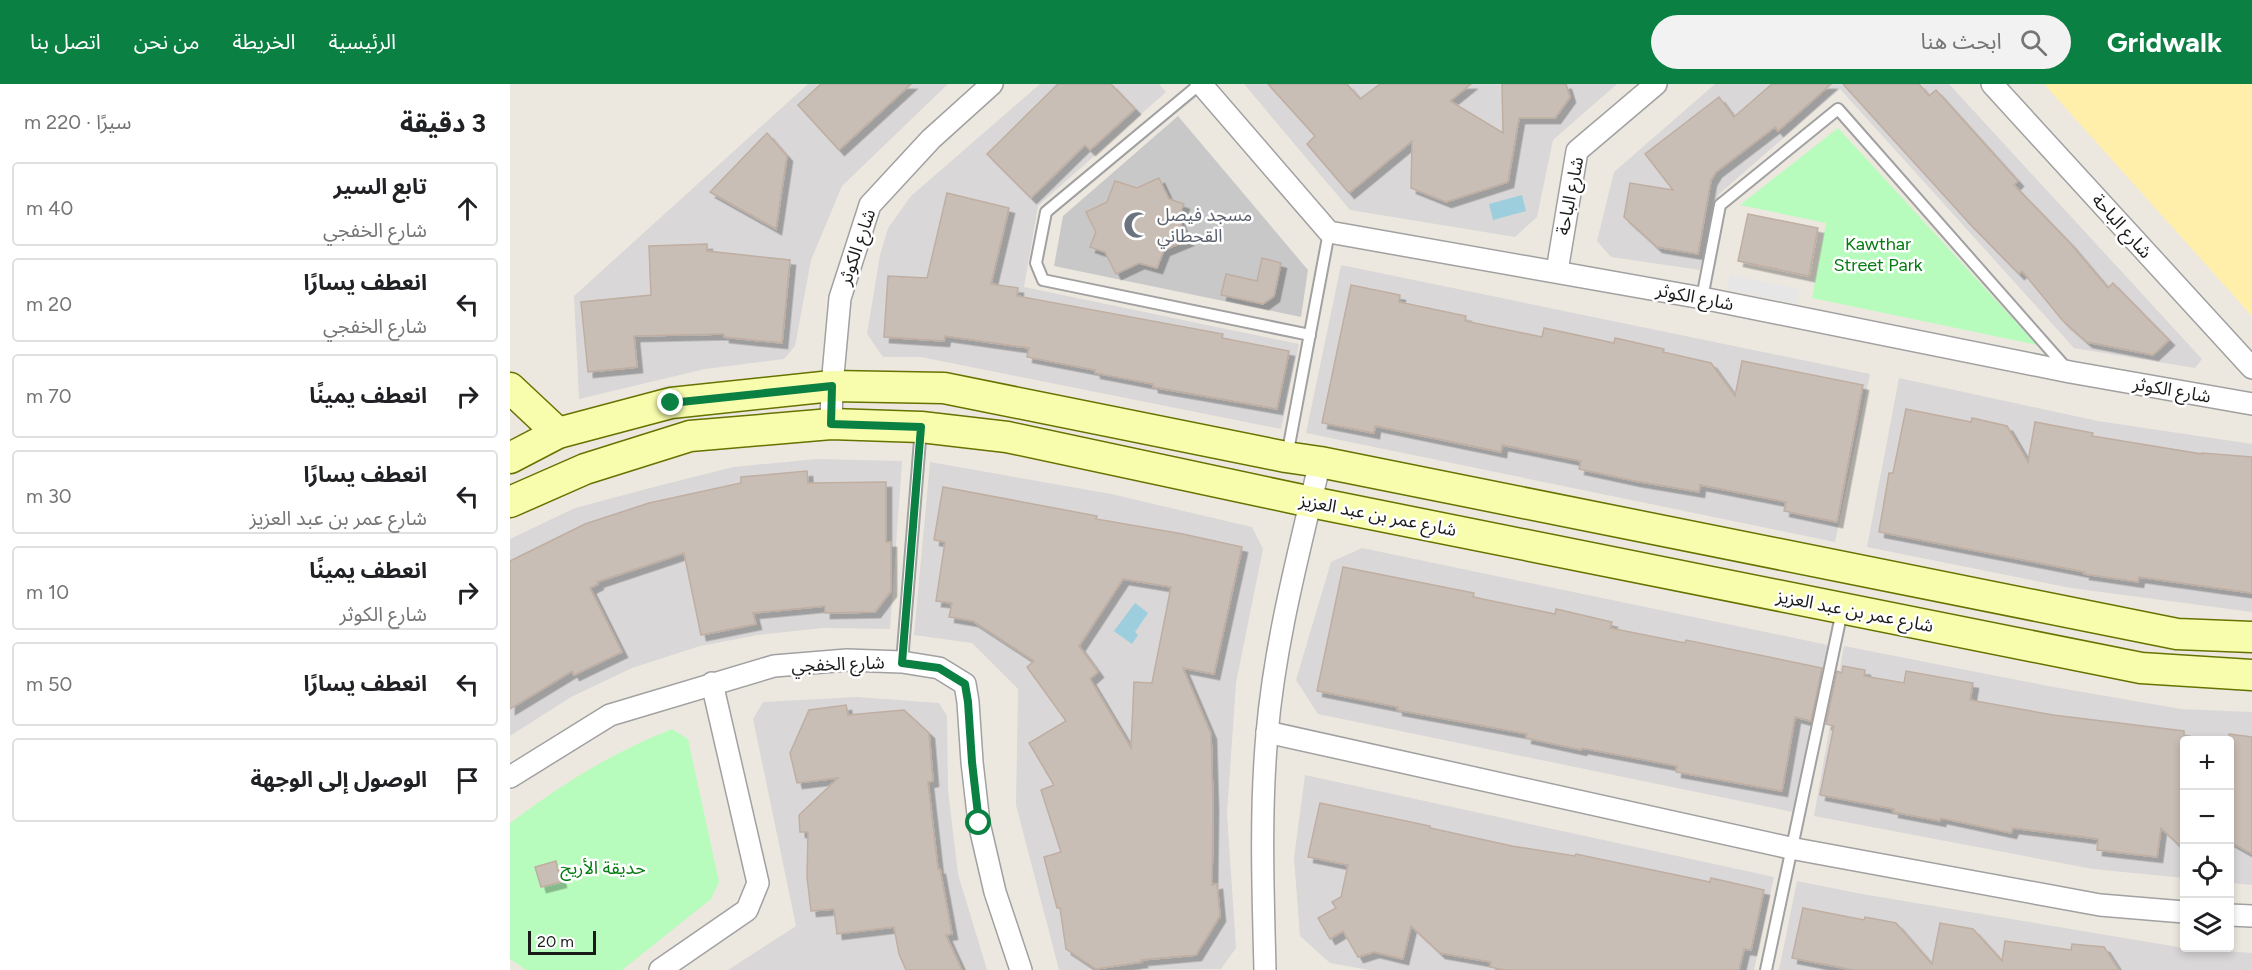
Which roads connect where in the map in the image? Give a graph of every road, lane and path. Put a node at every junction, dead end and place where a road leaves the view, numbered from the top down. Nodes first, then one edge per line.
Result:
1 (992, 84) edge
2 (1200, 84) edge
3 (1656, 84) edge
4 (1992, 84) edge
5 (1329, 232) junction
6 (1557, 271) junction
7 (1702, 298) junction
8 (1310, 335) junction
9 (2252, 368) edge
10 (2070, 372) junction
11 (832, 386) junction
12 (510, 388) edge
13 (2252, 404) edge
14 (831, 424) junction
15 (921, 427) junction
16 (558, 433) junction
17 (1286, 457) junction
18 (510, 458) edge
19 (1320, 462) junction
20 (510, 502) edge
21 (1311, 502) junction
22 (1842, 608) junction
23 (2252, 637) edge
24 (902, 663) junction
25 (2252, 675) edge
26 (712, 684) junction
27 (1267, 732) junction
28 (510, 777) edge
29 (1790, 849) junction
30 (2180, 912) edge
31 (2234, 915) edge
32 (2252, 916) edge
33 (660, 970) edge
34 (1021, 970) edge
35 (1265, 970) edge
36 (1766, 970) edge

1 - 11 street, شارع الكوثر
2 - 5 street
2 - 8 lane
3 - 6 street, شارع الباحة
4 - 9 street, شارع الباحة
5 - 6 street, شارع الكوثر
5 - 8 lane
6 - 7 street, شارع الكوثر
7 - 10 street, شارع الكوثر
7 - 10 lane
8 - 17 lane
10 - 13 street, شارع الكوثر
11 - 14 street, شارع الكوثر
11 - 16 street
11 - 17 street
12 - 16 street
14 - 15 street, شارع عمر بن عبد العزيز
14 - 20 street, شارع عمر بن عبد العزيز
15 - 21 street, شارع عمر بن عبد العزيز
15 - 24 lane
16 - 18 street
17 - 19 street
19 - 21 street
19 - 23 street
21 - 22 street, شارع عمر بن عبد العزيز
21 - 27 street
22 - 25 street, شارع عمر بن عبد العزيز
22 - 29 lane
24 - 26 street, شارع الخفجي
24 - 34 street, شارع الخفجي
26 - 28 street, شارع الخفجي
26 - 33 street
27 - 29 street
27 - 35 street
29 - 30 street
29 - 36 lane
31 - 32 street

